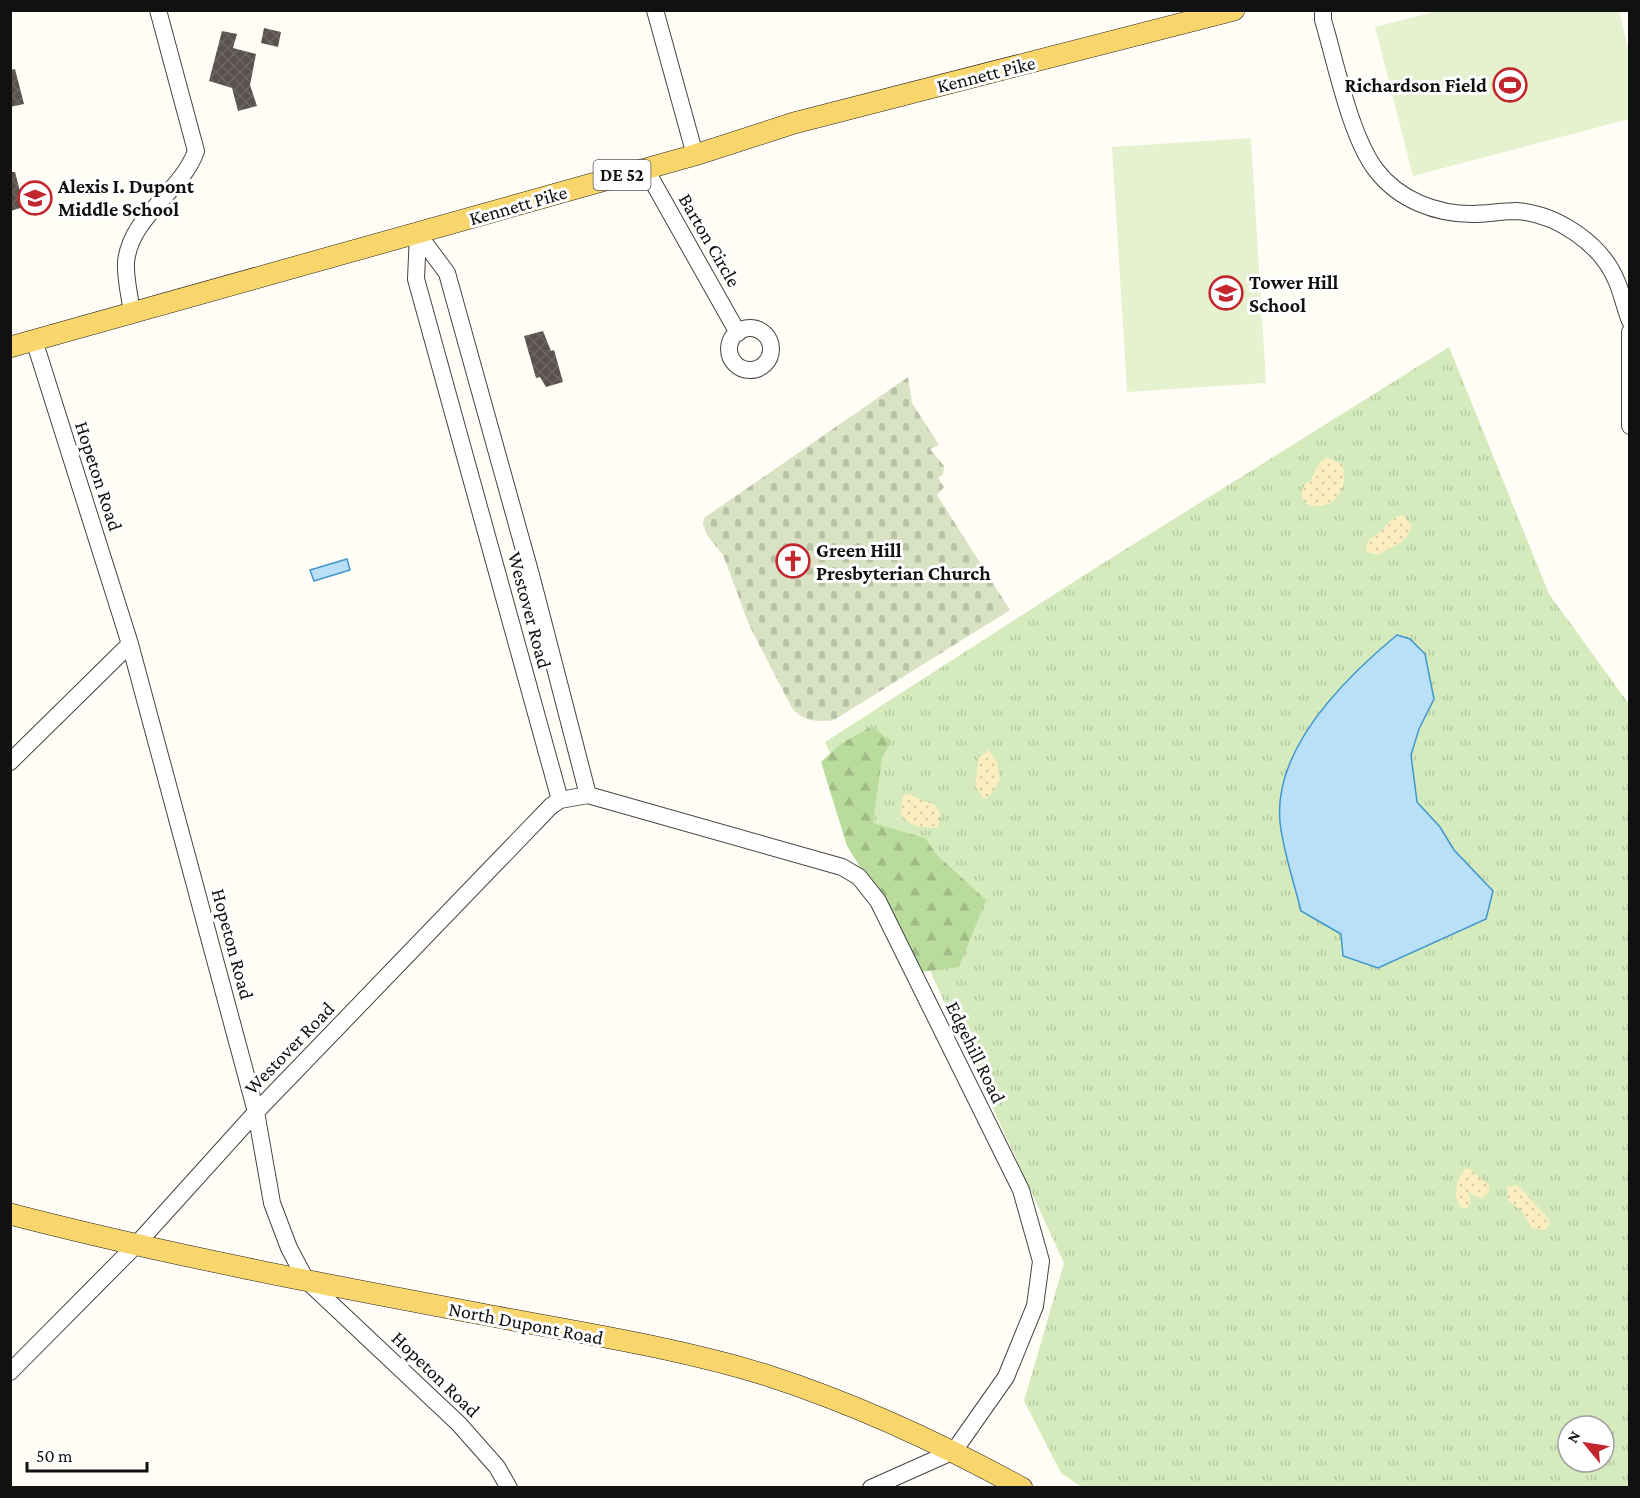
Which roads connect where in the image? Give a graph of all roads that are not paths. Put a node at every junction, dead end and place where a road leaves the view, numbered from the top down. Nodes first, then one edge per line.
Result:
1 (158, 10) edge
2 (655, 10) edge
3 (1234, 10) edge
4 (1323, 10) edge
5 (695, 155) junction
6 (645, 168) junction
7 (418, 234) junction
8 (132, 313) junction
9 (1629, 321) edge
10 (1629, 332) edge
11 (738, 333) dead end
12 (34, 340) junction
13 (10, 347) edge
14 (1629, 426) edge
15 (130, 644) junction
16 (10, 762) edge
17 (588, 795) junction
18 (560, 800) junction
19 (256, 1112) junction
20 (10, 1214) edge
21 (135, 1246) junction
22 (306, 1280) junction
23 (10, 1372) edge
24 (954, 1451) junction
25 (509, 1488) edge
26 (871, 1488) edge
27 (1022, 1488) edge

1 - 8 street
2 - 5 street
3 - 5 main road, Kennett Pike / DE 52
4 - 9 street
5 - 6 main road, Kennett Pike / DE 52
6 - 7 main road, Kennett Pike / DE 52
6 - 11 street, Barton Circle
7 - 8 main road, Kennett Pike / DE 52
7 - 17 street, Westover Road
7 - 18 street, Westover Road
8 - 12 main road, Kennett Pike / DE 52
10 - 14 street
12 - 13 main road, Kennett Pike / DE 52
12 - 15 street, Hopeton Road
15 - 16 street
15 - 19 street, Hopeton Road
17 - 18 street, Edgehill Road
17 - 24 street, Edgehill Road
18 - 19 street, Westover Road
19 - 21 street, Westover Road
19 - 22 street, Hopeton Road
20 - 21 main road, North Dupont Road
21 - 22 main road, North Dupont Road
21 - 23 street, Westover Road
22 - 24 main road, North Dupont Road
22 - 25 street, Hopeton Road
24 - 26 street
24 - 27 main road, North Dupont Road

